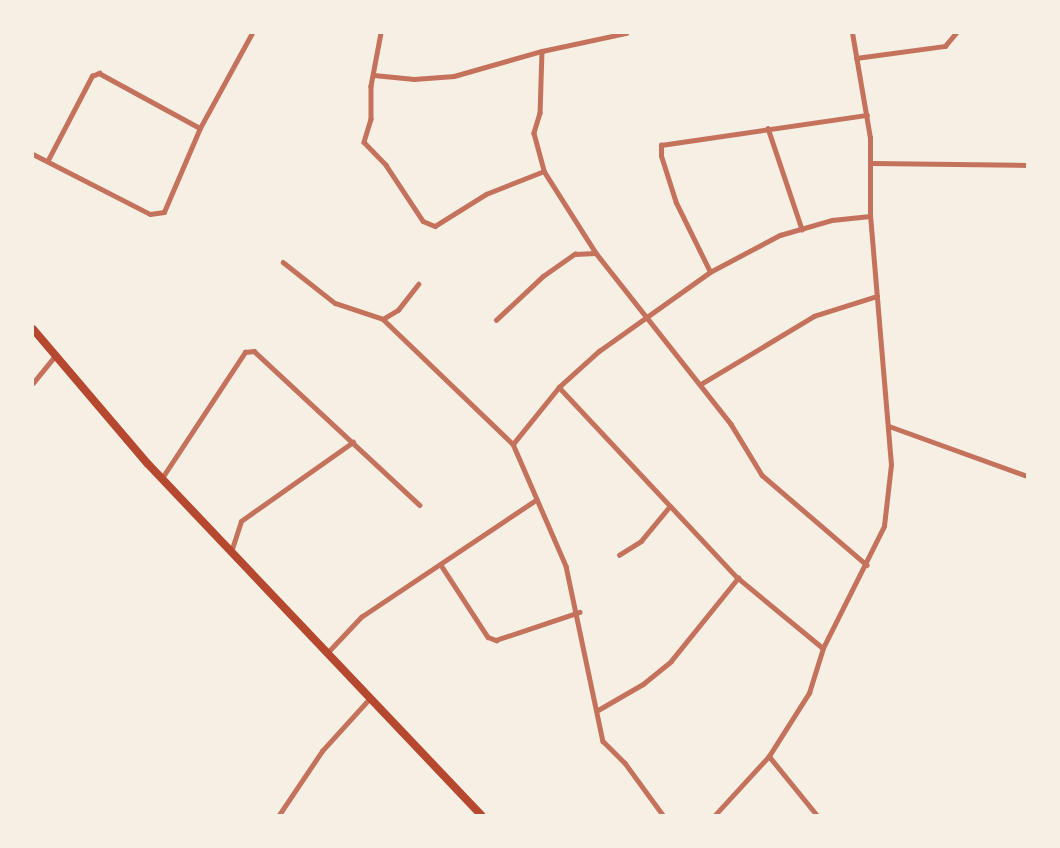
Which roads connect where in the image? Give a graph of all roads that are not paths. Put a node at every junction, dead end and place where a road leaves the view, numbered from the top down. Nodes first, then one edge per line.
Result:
1 (252, 33) edge
2 (381, 33) edge
3 (626, 33) edge
4 (852, 33) edge
5 (956, 33) edge
6 (542, 51) junction
7 (856, 58) junction
8 (374, 75) junction
9 (867, 115) junction
10 (201, 128) junction
11 (768, 128) junction
12 (33, 154) edge
13 (48, 160) junction
14 (872, 163) junction
15 (1027, 165) edge
16 (544, 171) junction
17 (870, 216) junction
18 (802, 229) junction
19 (596, 254) junction
20 (283, 262) dead end
21 (710, 272) junction
22 (418, 284) dead end
23 (877, 296) junction
24 (383, 319) junction
25 (496, 320) dead end
26 (648, 320) junction
27 (33, 329) edge
28 (55, 356) junction
29 (33, 383) edge
30 (701, 384) junction
31 (559, 387) junction
32 (889, 426) junction
33 (353, 442) junction
34 (513, 444) junction
35 (1027, 477) edge
36 (162, 478) junction
37 (536, 500) junction
38 (420, 505) dead end
39 (670, 506) junction
40 (232, 549) junction
41 (619, 555) dead end
42 (441, 565) junction
43 (867, 565) junction
44 (738, 578) junction
45 (579, 612) junction
46 (823, 648) junction
47 (327, 653) junction
48 (370, 698) junction
49 (598, 710) junction
50 (769, 756) junction
51 (279, 815) edge
52 (481, 815) edge
53 (663, 815) edge
54 (715, 815) edge
55 (817, 815) edge

1 - 10 street
2 - 8 street
3 - 6 street
4 - 7 street
5 - 7 street
6 - 8 street
6 - 16 street
7 - 9 street
8 - 16 street
9 - 11 street
9 - 14 street
10 - 13 street
10 - 13 street
11 - 18 street
11 - 21 street
12 - 13 street
14 - 15 street
14 - 17 street
16 - 19 street
17 - 18 street
17 - 23 street
18 - 21 street
19 - 25 street
19 - 26 street
20 - 24 street
21 - 26 street
22 - 24 street
23 - 30 street
23 - 32 street
24 - 34 street
26 - 30 street
26 - 31 street
27 - 28 main road
28 - 29 street
28 - 36 main road
30 - 43 street
31 - 34 street
31 - 39 street
32 - 35 street
32 - 43 street
33 - 36 street
33 - 38 street
33 - 40 street
34 - 37 street
36 - 40 main road
37 - 42 street
37 - 45 street
39 - 41 street
39 - 44 street
40 - 47 main road
42 - 45 street
42 - 47 street
43 - 46 street
44 - 46 street
44 - 49 street
45 - 49 street
46 - 50 street
47 - 48 main road
48 - 51 street
48 - 52 main road
49 - 53 street
50 - 54 street
50 - 55 street

